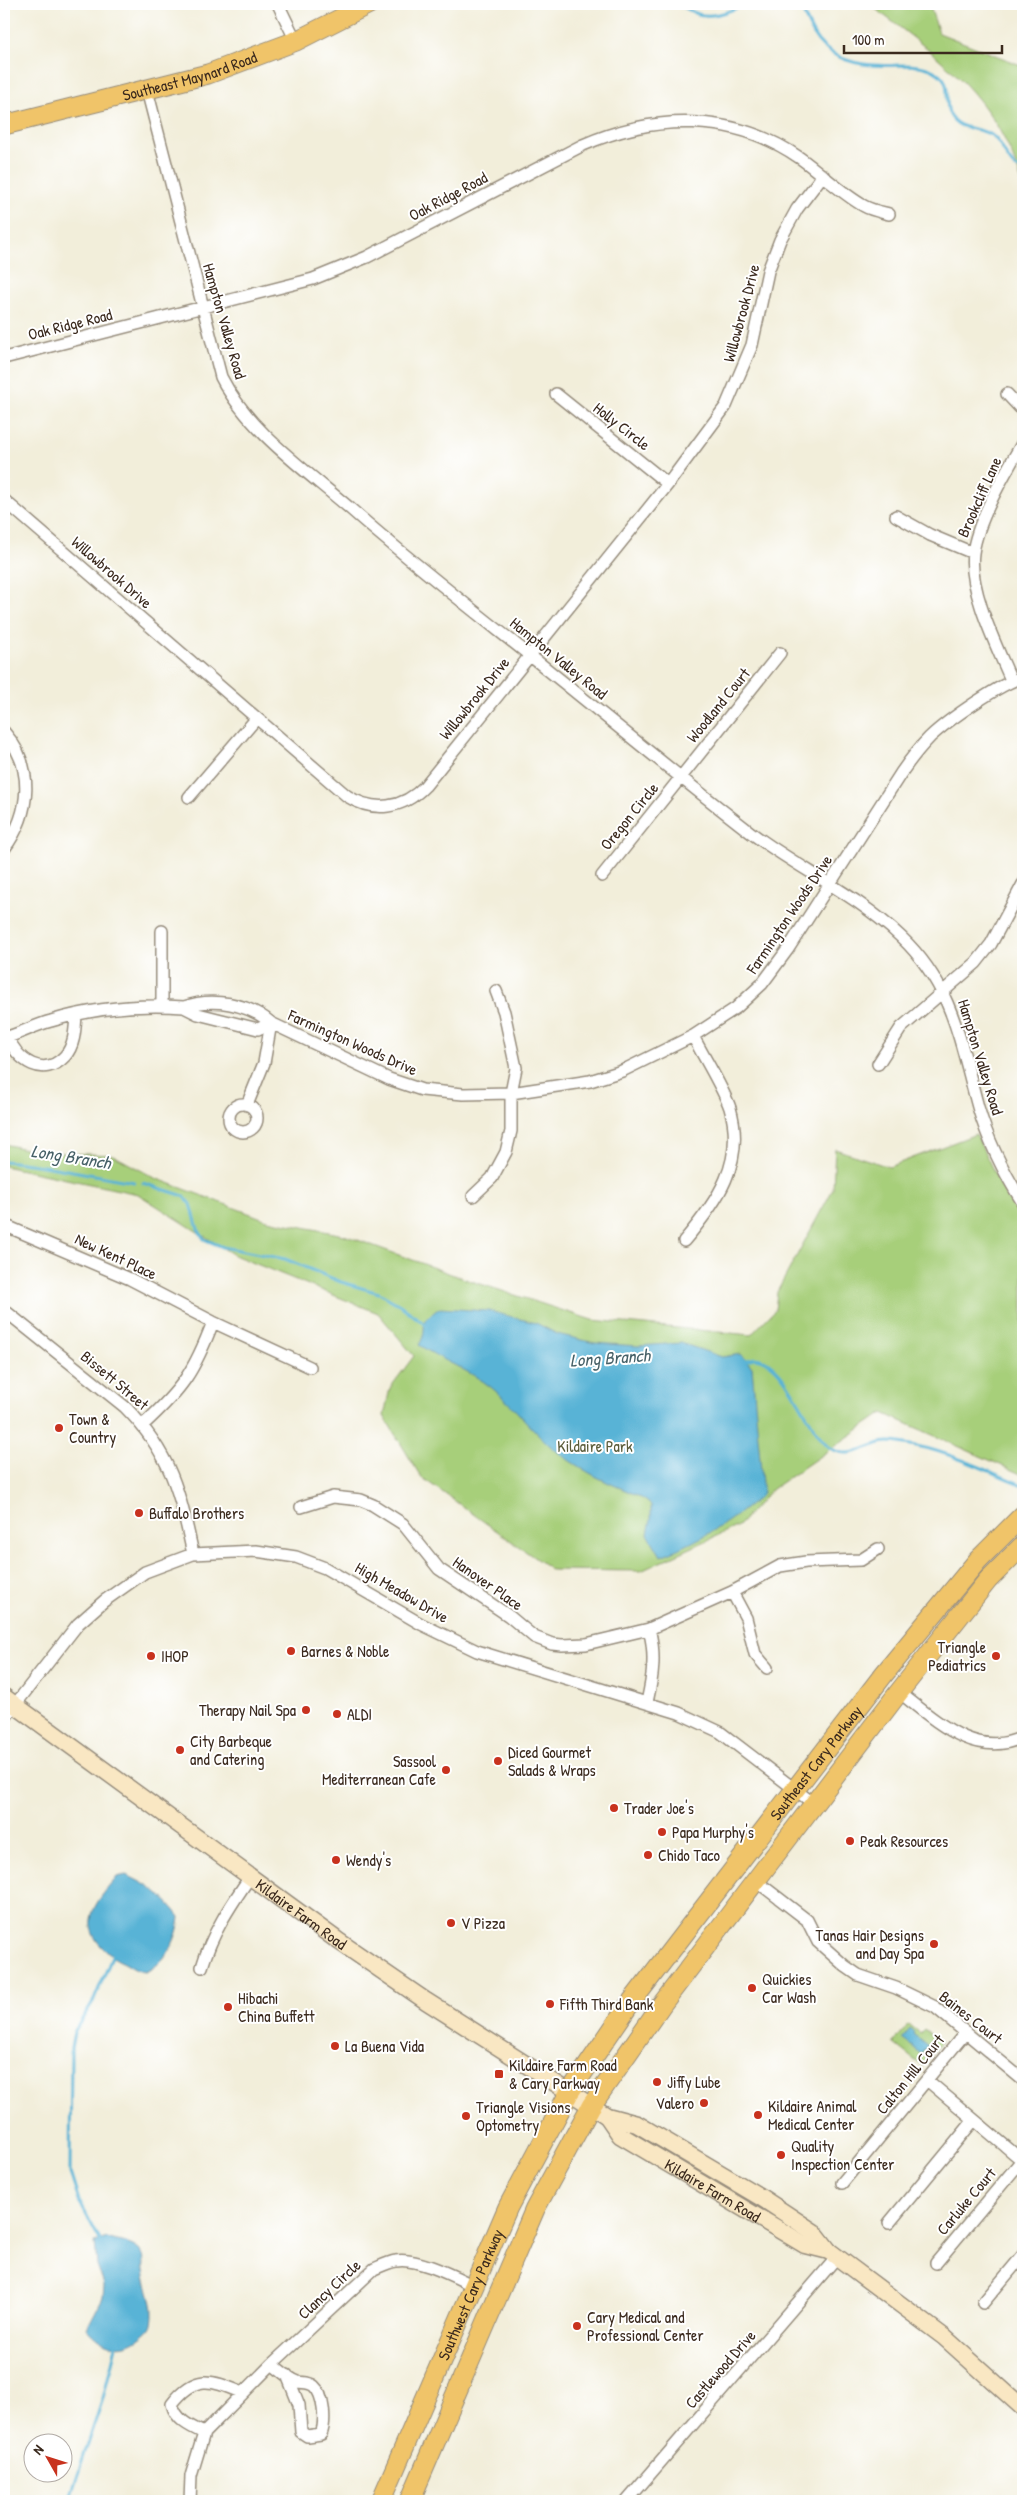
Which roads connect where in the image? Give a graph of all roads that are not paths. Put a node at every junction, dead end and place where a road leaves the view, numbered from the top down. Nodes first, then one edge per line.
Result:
1 (278, 4) edge
2 (369, 4) edge
3 (296, 41) junction
4 (146, 90) junction
5 (4, 125) edge
6 (823, 175) junction
7 (889, 214) dead end
8 (202, 308) junction
9 (4, 358) edge
10 (556, 394) dead end
11 (1007, 394) dead end
12 (1023, 411) edge
13 (1023, 442) edge
14 (668, 484) junction
15 (4, 500) edge
16 (896, 516) dead end
17 (973, 553) junction
18 (780, 653) dead end
19 (530, 656) junction
20 (1023, 677) edge
21 (1011, 680) junction
22 (256, 719) junction
23 (4, 732) edge
24 (681, 777) junction
25 (189, 796) dead end
26 (4, 848) edge
27 (602, 876) dead end
28 (829, 884) junction
29 (1023, 884) edge
30 (162, 931) dead end
31 (496, 991) dead end
32 (942, 991) junction
33 (162, 1006) junction
34 (184, 1007) junction
35 (76, 1015) junction
36 (271, 1023) junction
37 (693, 1036) junction
38 (5, 1039) edge
39 (878, 1064) dead end
40 (511, 1093) junction
41 (247, 1105) dead end
42 (473, 1196) dead end
43 (1023, 1203) edge
44 (4, 1225) edge
45 (684, 1241) dead end
46 (4, 1310) edge
47 (213, 1322) junction
48 (310, 1367) dead end
49 (143, 1425) junction
50 (301, 1507) dead end
51 (1023, 1515) edge
52 (1023, 1545) edge
53 (878, 1549) dead end
54 (193, 1554) junction
55 (732, 1592) junction
56 (649, 1629) junction
57 (767, 1668) dead end
58 (899, 1692) junction
59 (9, 1701) edge
60 (647, 1702) junction
61 (4, 1718) edge
62 (1023, 1737) edge
63 (795, 1789) junction
64 (814, 1804) junction
65 (250, 1877) junction
66 (755, 1880) junction
67 (202, 1967) dead end
68 (966, 2032) junction
69 (927, 2080) junction
70 (1023, 2080) edge
71 (569, 2093) junction
72 (590, 2106) junction
73 (974, 2120) junction
74 (1022, 2161) edge
75 (842, 2183) dead end
76 (889, 2223) dead end
77 (833, 2254) junction
78 (1023, 2255) edge
79 (936, 2263) dead end
80 (474, 2286) junction
81 (983, 2303) dead end
82 (272, 2364) junction
83 (287, 2375) junction
84 (243, 2393) junction
85 (1023, 2408) edge
86 (204, 2433) junction
87 (190, 2501) edge
88 (381, 2501) edge
89 (410, 2501) edge
90 (627, 2501) edge

1 - 3 street
2 - 3 main road, Southeast Maynard Road
3 - 4 main road, Southeast Maynard Road
4 - 5 main road, Southeast Maynard Road
4 - 8 street, Hampton Valley Road
6 - 7 street, Oak Ridge Road
6 - 8 street, Oak Ridge Road
6 - 14 street, Willowbrook Drive
8 - 9 street, Oak Ridge Road
8 - 19 street, Hampton Valley Road
10 - 14 street, Holly Circle
11 - 12 street
13 - 17 street, Brookcliff Lane
14 - 19 street, Willowbrook Drive
15 - 22 street, Willowbrook Drive
16 - 17 street
17 - 21 street, Brookcliff Lane
18 - 24 street, Woodland Court
19 - 22 street, Willowbrook Drive
19 - 24 street, Hampton Valley Road
20 - 21 street, Farmington Woods Drive
21 - 28 street, Farmington Woods Drive
22 - 25 street
23 - 26 street
24 - 27 street, Oregon Circle
24 - 28 street, Hampton Valley Road
28 - 32 street, Hampton Valley Road
28 - 37 street, Farmington Woods Drive
29 - 32 street
30 - 33 street
31 - 40 street
32 - 39 street
32 - 43 street, Hampton Valley Road
33 - 34 street, Farmington Woods Drive
33 - 35 street, Farmington Woods Drive
34 - 36 street, Farmington Woods Drive
34 - 36 street, Farmington Woods Drive
35 - 38 street, Farmington Woods Drive
35 - 38 street, Farmington Woods Drive
36 - 40 street, Farmington Woods Drive
36 - 41 street
37 - 40 street, Farmington Woods Drive
37 - 45 street
40 - 42 street
44 - 47 street, New Kent Place
46 - 49 street, Bissett Street
47 - 48 street, New Kent Place
47 - 49 street
49 - 54 street, Bissett Street
50 - 56 street, Hanover Place
51 - 63 main road, Southeast Cary Parkway
52 - 58 main road, Southeast Cary Parkway
53 - 55 street, Hanover Place
54 - 59 street, High Meadow Drive
54 - 60 street, High Meadow Drive
55 - 56 street, Hanover Place
55 - 57 street
56 - 60 street
58 - 62 street
58 - 64 main road, Southeast Cary Parkway
59 - 61 street, High Meadow Drive
59 - 65 main road, Kildaire Farm Road
60 - 63 street, High Meadow Drive
63 - 64 street, High Meadow Drive
63 - 71 main road, Southeast Cary Parkway
64 - 66 main road, Southeast Cary Parkway
65 - 67 street
65 - 71 main road, Kildaire Farm Road
66 - 68 street, Baines Court
66 - 72 main road, Southeast Cary Parkway
68 - 69 street, Calton Hill Court
68 - 70 street, Baines Court
69 - 73 street
69 - 75 street, Calton Hill Court
71 - 72 main road, Kildaire Farm Road
71 - 80 main road, Southwest Cary Parkway
72 - 77 main road, Kildaire Farm Road
72 - 89 main road, Southwest Cary Parkway
73 - 74 street
73 - 76 street
74 - 79 street, Carluke Court
77 - 85 main road, Kildaire Farm Road
77 - 90 street, Castlewood Drive
78 - 81 street
80 - 82 street, Clancy Circle
80 - 88 main road, Southwest Cary Parkway
82 - 83 street
82 - 84 street, Clancy Circle
83 - 83 street
84 - 86 street, Clancy Circle
84 - 86 street
86 - 87 street, Clancy Circle

